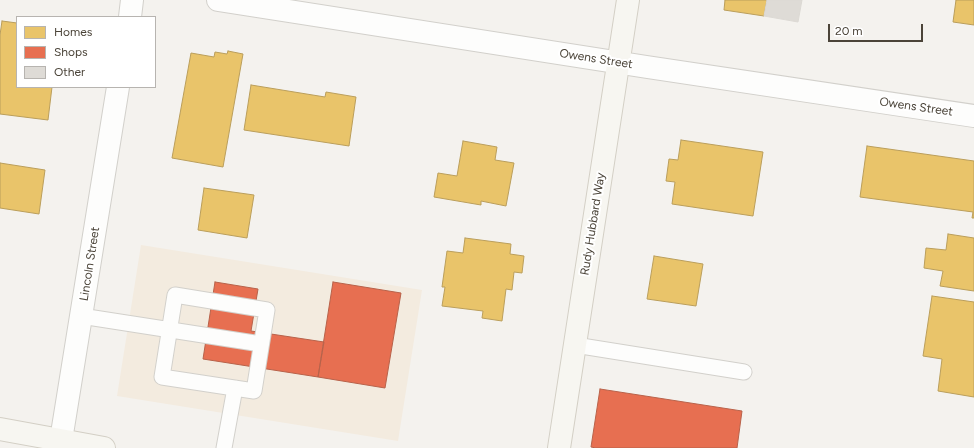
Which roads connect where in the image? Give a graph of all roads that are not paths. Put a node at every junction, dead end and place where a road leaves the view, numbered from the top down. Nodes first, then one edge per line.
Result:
1 (133, 0) edge
2 (218, 0) edge
3 (628, 0) edge
4 (130, 16) edge
5 (619, 63) junction
6 (118, 88) edge
7 (974, 116) edge
8 (81, 316) junction
9 (170, 330) junction
10 (261, 344) junction
11 (575, 345) junction
12 (744, 372) dead end
13 (235, 388) junction
14 (0, 429) edge
15 (60, 444) edge
16 (104, 448) edge
17 (224, 448) edge
18 (559, 448) edge

1 - 4 street
2 - 5 street, Owens Street
3 - 5 street, Rudy Hubbard Way
5 - 7 street, Owens Street
5 - 11 street, Rudy Hubbard Way
6 - 8 street, Lincoln Street
8 - 9 lane
8 - 15 street, Lincoln Street
9 - 10 lane
9 - 10 lane
9 - 13 lane
10 - 13 lane
11 - 12 lane
11 - 18 street, Rudy Hubbard Way
13 - 17 lane
14 - 15 street
15 - 16 street

